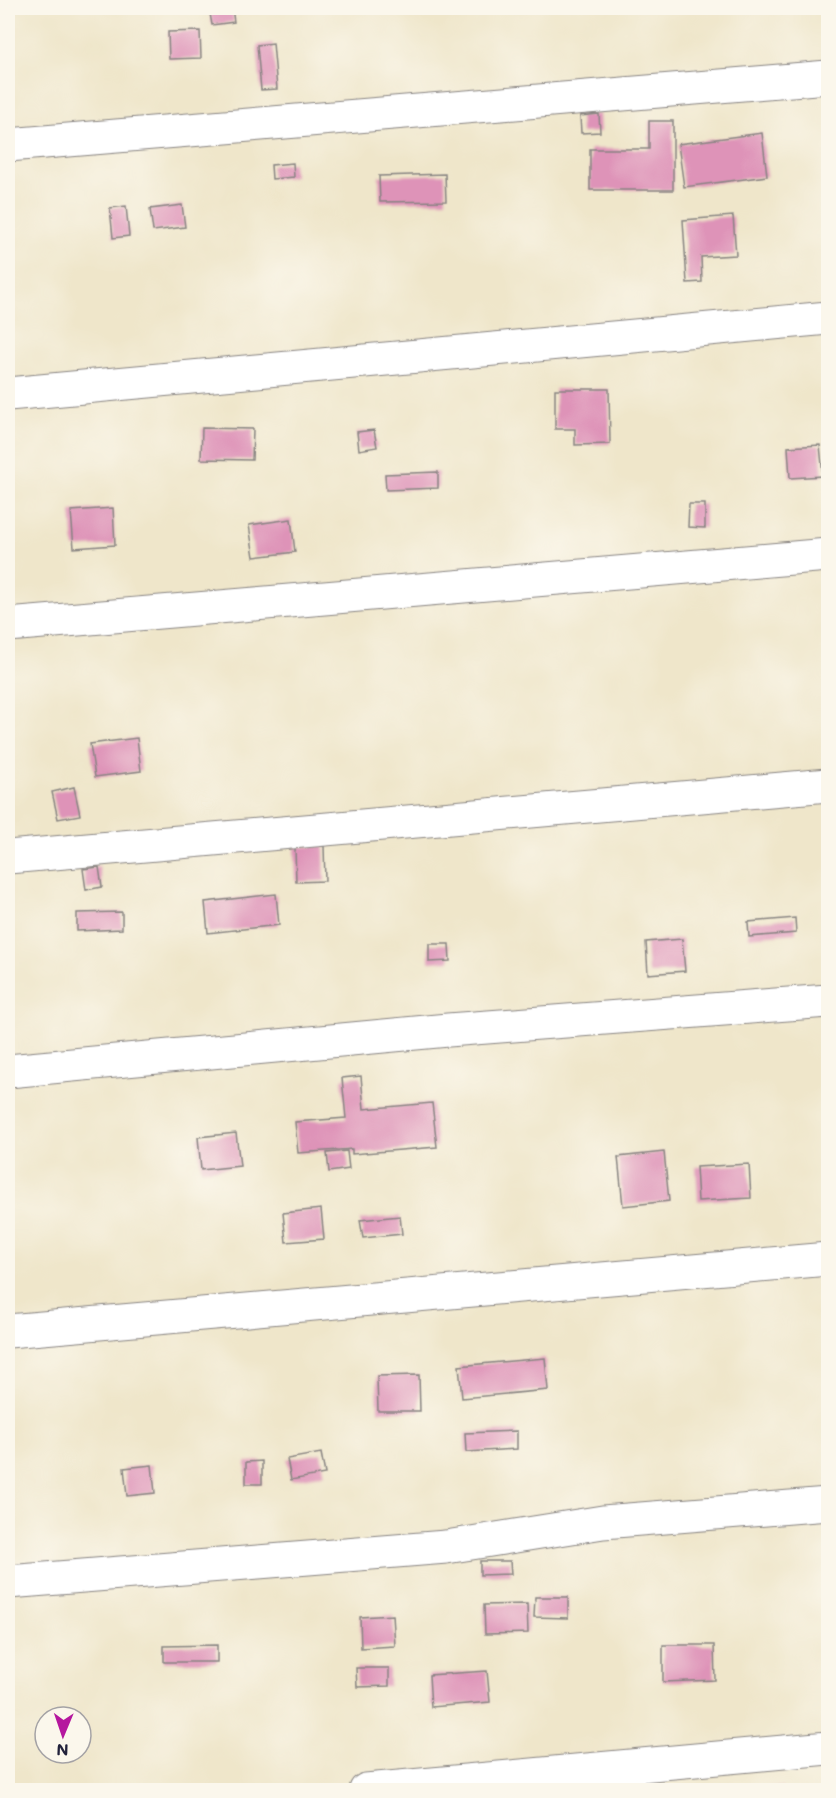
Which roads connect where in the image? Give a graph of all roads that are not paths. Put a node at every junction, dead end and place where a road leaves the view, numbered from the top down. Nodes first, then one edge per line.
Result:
1 (828, 77) edge
2 (8, 145) edge
3 (828, 318) edge
4 (8, 394) edge
5 (828, 555) edge
6 (8, 625) edge
7 (828, 785) edge
8 (8, 857) edge
9 (828, 1001) edge
10 (8, 1071) edge
11 (828, 1258) edge
12 (8, 1331) edge
13 (828, 1503) edge
14 (8, 1582) edge
15 (828, 1748) edge
16 (366, 1791) edge

1 - 2 street
3 - 4 street
5 - 6 street
7 - 8 street
9 - 10 street
11 - 12 street
13 - 14 street
15 - 16 street

